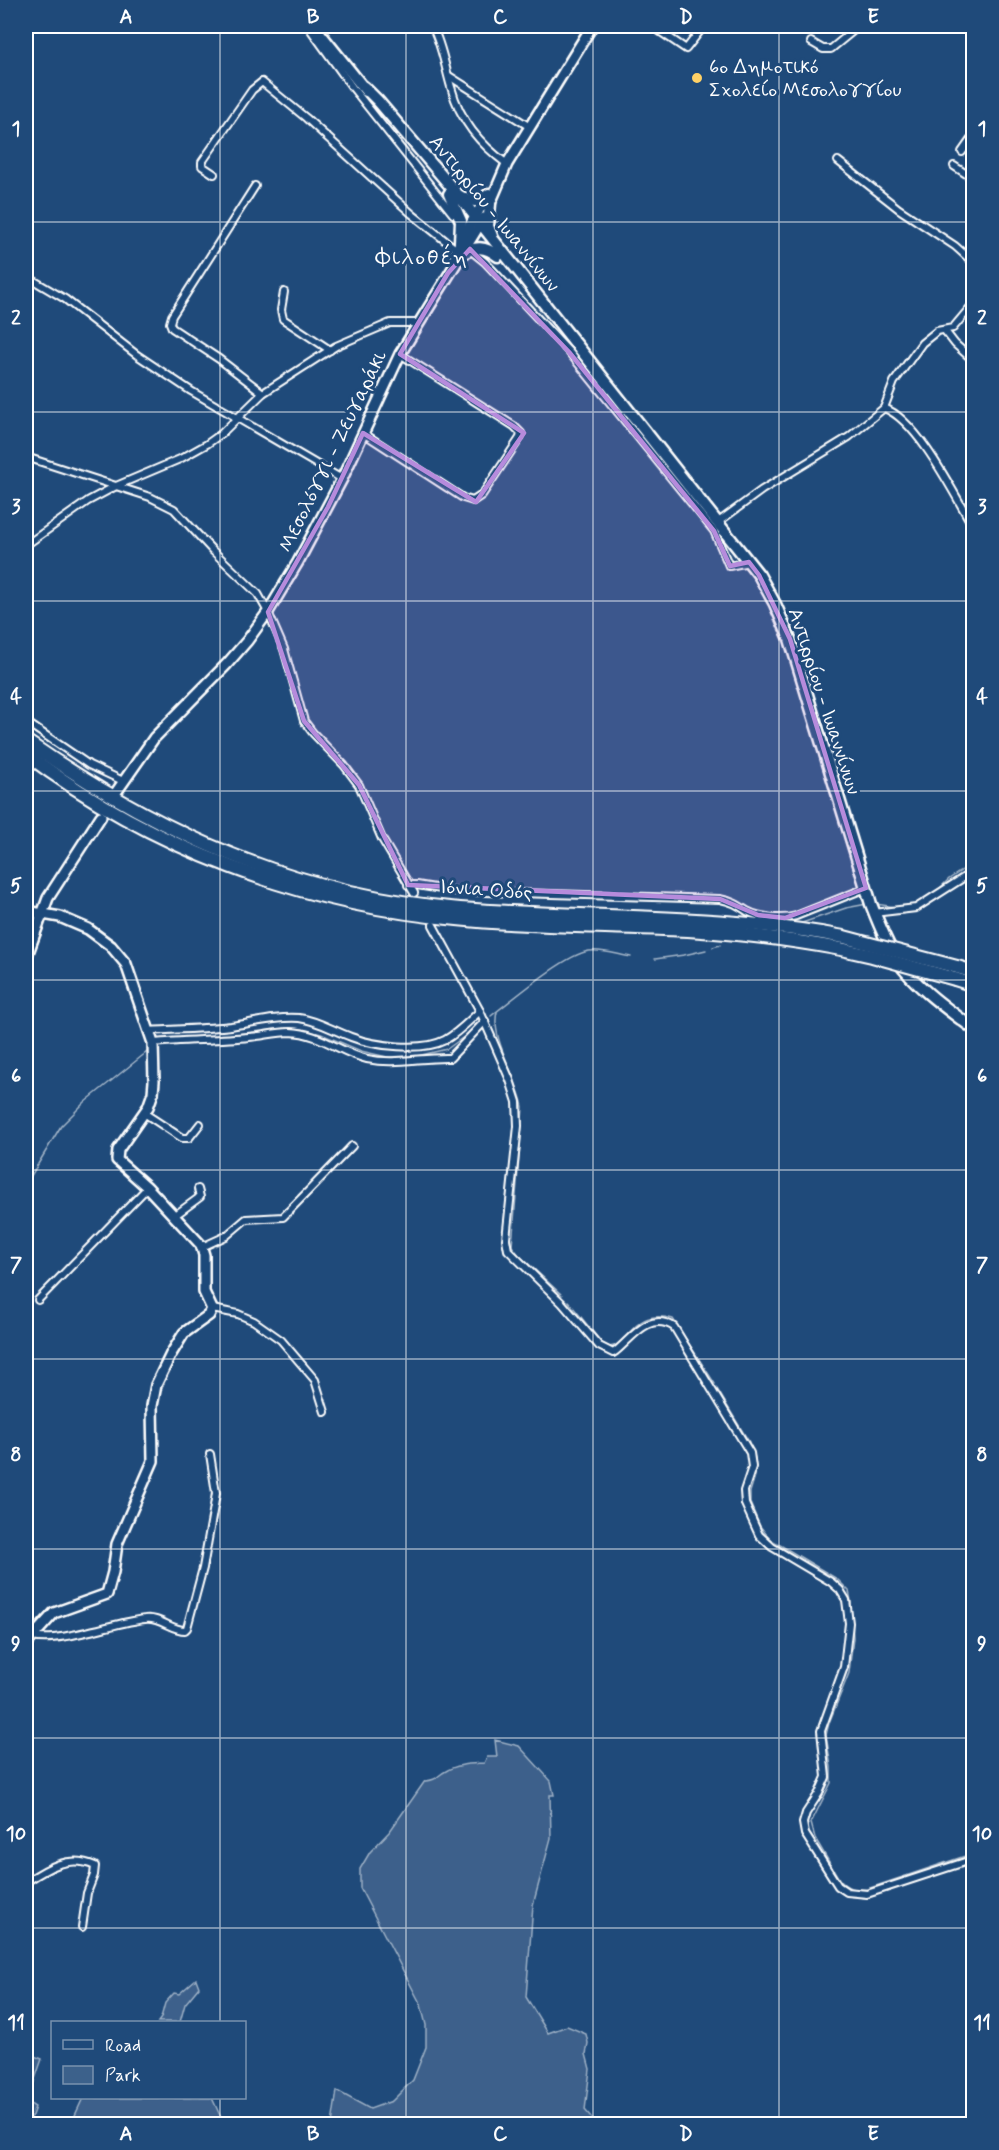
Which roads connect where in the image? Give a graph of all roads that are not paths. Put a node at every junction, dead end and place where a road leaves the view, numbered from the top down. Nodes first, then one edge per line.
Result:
1 (308, 26) edge
2 (314, 26) edge
3 (592, 26) edge
4 (652, 26) edge
5 (704, 26) edge
6 (859, 26) edge
7 (434, 27) edge
8 (811, 42) dead end
9 (449, 75) junction
10 (530, 127) junction
11 (974, 135) edge
12 (962, 152) dead end
13 (838, 161) dead end
14 (507, 164) junction
15 (954, 166) dead end
16 (214, 174) dead end
17 (974, 179) edge
18 (255, 186) dead end
19 (454, 195) junction
20 (490, 199) junction
21 (477, 223) junction
22 (462, 230) junction
23 (462, 249) junction
24 (497, 250) junction
25 (974, 263) edge
26 (26, 276) edge
27 (284, 292) dead end
28 (974, 303) edge
29 (417, 323) junction
30 (945, 331) junction
31 (330, 350) junction
32 (400, 354) junction
33 (974, 361) edge
34 (263, 393) junction
35 (884, 408) junction
36 (237, 417) junction
37 (363, 433) junction
38 (26, 457) edge
39 (342, 479) junction
40 (116, 486) junction
41 (716, 526) junction
42 (974, 528) edge
43 (26, 545) edge
44 (749, 562) junction
45 (268, 612) junction
46 (26, 723) edge
47 (26, 741) edge
48 (26, 754) edge
49 (123, 781) junction
50 (117, 791) dead end
51 (101, 816) dead end
52 (974, 871) edge
53 (408, 885) junction
54 (866, 888) junction
55 (414, 893) dead end
56 (26, 911) edge
57 (41, 913) junction
58 (874, 913) junction
59 (433, 925) dead end
60 (842, 943) junction
61 (26, 958) edge
62 (974, 972) edge
63 (956, 973) junction
64 (974, 986) edge
65 (480, 1011) junction
66 (485, 1021) junction
67 (974, 1029) edge
68 (149, 1031) junction
69 (153, 1042) junction
70 (144, 1113) junction
71 (200, 1124) dead end
72 (352, 1146) dead end
73 (148, 1187) junction
74 (198, 1189) dead end
75 (174, 1216) junction
76 (201, 1246) junction
77 (38, 1300) dead end
78 (212, 1310) junction
79 (325, 1412) dead end
80 (210, 1454) dead end
81 (33, 1637) junction
82 (26, 1644) edge
83 (974, 1859) edge
84 (26, 1882) edge
85 (82, 1927) dead end

1 - 22 street
2 - 19 main road, Αντιρρίου - Ιωαννίνων
3 - 10 main road, Μεσολόγγι - Ζευγαράκι
4 - 5 street
6 - 8 street
7 - 9 street
9 - 10 street
9 - 14 street
10 - 14 main road, Μεσολόγγι - Ζευγαράκι
11 - 12 street
13 - 25 street
14 - 20 main road, Μεσολόγγι - Ζευγαράκι
15 - 17 street
16 - 23 street
18 - 34 street
19 - 20 main road
19 - 21 main road, Αντιρρίου - Ιωαννίνων
19 - 22 main road
20 - 21 main road, Μεσολόγγι - Ζευγαράκι
20 - 24 main road
21 - 23 main road, Μεσολόγγι - Ζευγαράκι
21 - 24 main road, Αντιρρίου - Ιωαννίνων
22 - 23 main road
23 - 24 main road
23 - 29 main road, Μεσολόγγι - Ζευγαράκι
23 - 41 street
24 - 41 main road, Αντιρρίου - Ιωαννίνων
26 - 36 street
27 - 31 street
28 - 30 street
29 - 31 street
29 - 32 main road, Μεσολόγγι - Ζευγαράκι
30 - 33 street
30 - 35 street
31 - 34 street
32 - 37 main road, Μεσολόγγι - Ζευγαράκι
32 - 37 street
34 - 36 street
35 - 41 street
35 - 42 street
36 - 39 street
36 - 40 street
37 - 39 main road, Μεσολόγγι - Ζευγαράκι
38 - 40 street
39 - 45 main road, Μεσολόγγι - Ζευγαράκι
40 - 43 street
40 - 45 street
41 - 44 main road, Αντιρρίου - Ιωαννίνων
41 - 44 street
44 - 54 main road, Αντιρρίου - Ιωαννίνων
45 - 49 main road, Μεσολόγγι - Ζευγαράκι
45 - 53 street
46 - 49 street
47 - 60 highway, Ιόνια Οδός
48 - 60 highway, Ιόνια Οδός
49 - 50 main road, Μεσολόγγι - Ζευγαράκι
51 - 57 main road
52 - 58 street
53 - 54 street
53 - 55 street
54 - 58 main road, Αντιρρίου - Ιωαννίνων
56 - 57 main road
57 - 61 main road
57 - 68 main road
58 - 67 main road, Αντιρρίου - Ιωαννίνων
59 - 65 street
60 - 63 highway, Ιόνια Οδός, bridge
62 - 63 highway, Ιόνια Οδός
63 - 64 highway, Ιόνια Οδός
65 - 66 street
65 - 68 street
66 - 69 street
66 - 83 street
68 - 69 main road
69 - 70 main road
70 - 71 street
70 - 73 main road
72 - 76 street
73 - 75 main road
73 - 77 street
74 - 75 street
75 - 76 main road
76 - 78 main road
78 - 79 street
78 - 81 main road
80 - 81 street
81 - 82 main road
84 - 85 street

